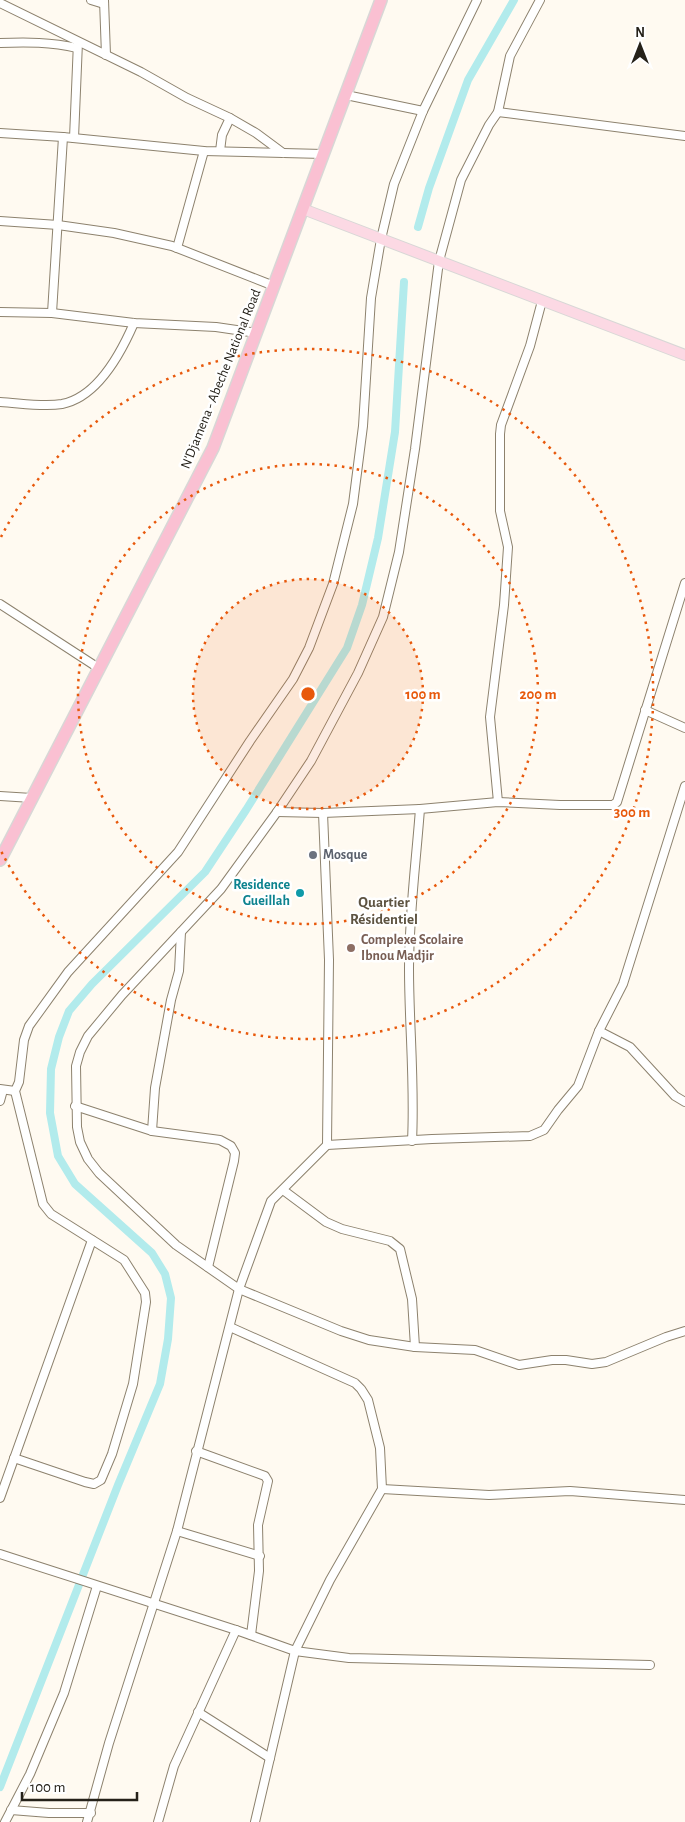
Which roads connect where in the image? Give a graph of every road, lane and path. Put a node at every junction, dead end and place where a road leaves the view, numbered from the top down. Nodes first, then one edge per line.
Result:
1 (91, 0) edge
2 (381, 0) edge
3 (478, 0) edge
4 (540, 0) edge
5 (104, 2) edge
6 (0, 3) edge
7 (0, 43) edge
8 (77, 45) junction
9 (106, 55) junction
10 (346, 95) junction
11 (423, 111) junction
12 (498, 112) junction
13 (230, 118) junction
14 (0, 133) edge
15 (685, 136) edge
16 (63, 137) junction
17 (74, 138) junction
18 (204, 151) junction
19 (220, 151) junction
20 (283, 153) junction
21 (323, 154) junction
22 (303, 210) junction
23 (0, 221) edge
24 (58, 225) junction
25 (380, 239) junction
26 (176, 248) junction
27 (439, 261) junction
28 (274, 286) junction
29 (542, 300) junction
30 (0, 312) edge
31 (52, 314) junction
32 (134, 323) junction
33 (257, 333) junction
34 (685, 355) edge
35 (0, 402) edge
36 (685, 583) edge
37 (0, 604) edge
38 (100, 669) junction
39 (645, 710) junction
40 (685, 728) edge
41 (685, 786) edge
42 (0, 796) edge
43 (32, 798) junction
44 (498, 802) junction
45 (420, 809) junction
46 (277, 812) junction
47 (323, 813) junction
48 (0, 860) edge
49 (181, 932) junction
50 (599, 1031) junction
51 (2, 1090) edge
52 (15, 1091) junction
53 (0, 1100) edge
54 (685, 1102) edge
55 (75, 1106) junction
56 (152, 1131) junction
57 (412, 1141) junction
58 (327, 1145) junction
59 (283, 1190) junction
60 (92, 1240) junction
61 (208, 1267) junction
62 (239, 1288) junction
63 (230, 1327) junction
64 (685, 1331) edge
65 (415, 1347) junction
66 (196, 1451) junction
67 (14, 1458) junction
68 (382, 1489) junction
69 (0, 1498) edge
70 (685, 1500) edge
71 (177, 1531) junction
72 (0, 1554) edge
73 (260, 1556) junction
74 (97, 1586) junction
75 (153, 1603) junction
76 (236, 1630) junction
77 (251, 1635) junction
78 (295, 1651) junction
79 (650, 1666) dead end
80 (198, 1712) junction
81 (270, 1758) junction
82 (11, 1810) junction
83 (91, 1813) junction
84 (5, 1822) edge
85 (88, 1822) edge
86 (158, 1822) edge
87 (255, 1822) edge

1 - 5 street
2 - 10 highway, N'Djamena - Abeche National Road
3 - 11 street
4 - 12 street
5 - 9 street
6 - 8 street
7 - 8 street
8 - 9 street
8 - 17 street
9 - 13 street
10 - 11 street
10 - 21 highway, N'Djamena - Abeche National Road
11 - 25 street
12 - 15 street
12 - 27 street
13 - 19 street
13 - 20 street
14 - 16 street
16 - 17 street
16 - 24 street
17 - 18 street
18 - 19 street
18 - 26 street
19 - 20 street
20 - 21 street
21 - 22 highway, N'Djamena - Abeche National Road
22 - 25 main road
22 - 28 highway, N'Djamena - Abeche National Road
23 - 24 street
24 - 26 street
24 - 31 street
25 - 27 main road
25 - 52 street
26 - 28 street
27 - 29 main road
27 - 46 street
28 - 33 highway, N'Djamena - Abeche National Road
29 - 34 main road
29 - 44 street
30 - 31 street
31 - 32 street
32 - 33 street
32 - 35 street
33 - 38 highway, N'Djamena - Abeche National Road
36 - 39 street
37 - 38 street
38 - 43 highway, N'Djamena - Abeche National Road
39 - 40 street
39 - 44 street
41 - 50 street
42 - 43 street
43 - 48 highway, N'Djamena - Abeche National Road
44 - 45 street
45 - 47 street
45 - 57 street
46 - 47 street
46 - 49 street
47 - 58 street
49 - 55 street
49 - 56 street
50 - 54 street
50 - 57 street
51 - 52 street
51 - 53 street
52 - 60 street
55 - 56 street
55 - 61 street
56 - 61 street
57 - 58 street
58 - 59 street
59 - 62 street
59 - 65 street
60 - 67 street
60 - 67 street
61 - 62 street
62 - 63 street
62 - 65 street
63 - 66 street
63 - 68 street
64 - 65 street
66 - 71 street
66 - 73 street
67 - 69 street
68 - 70 street
68 - 78 street
71 - 73 street
71 - 75 street
72 - 74 street
73 - 77 street
74 - 75 street
74 - 82 street
75 - 76 street
75 - 83 street
76 - 77 street
76 - 80 street
77 - 78 street
78 - 79 street
78 - 81 street
80 - 81 street
80 - 86 street
81 - 87 street
82 - 83 street
82 - 84 street
83 - 85 street

